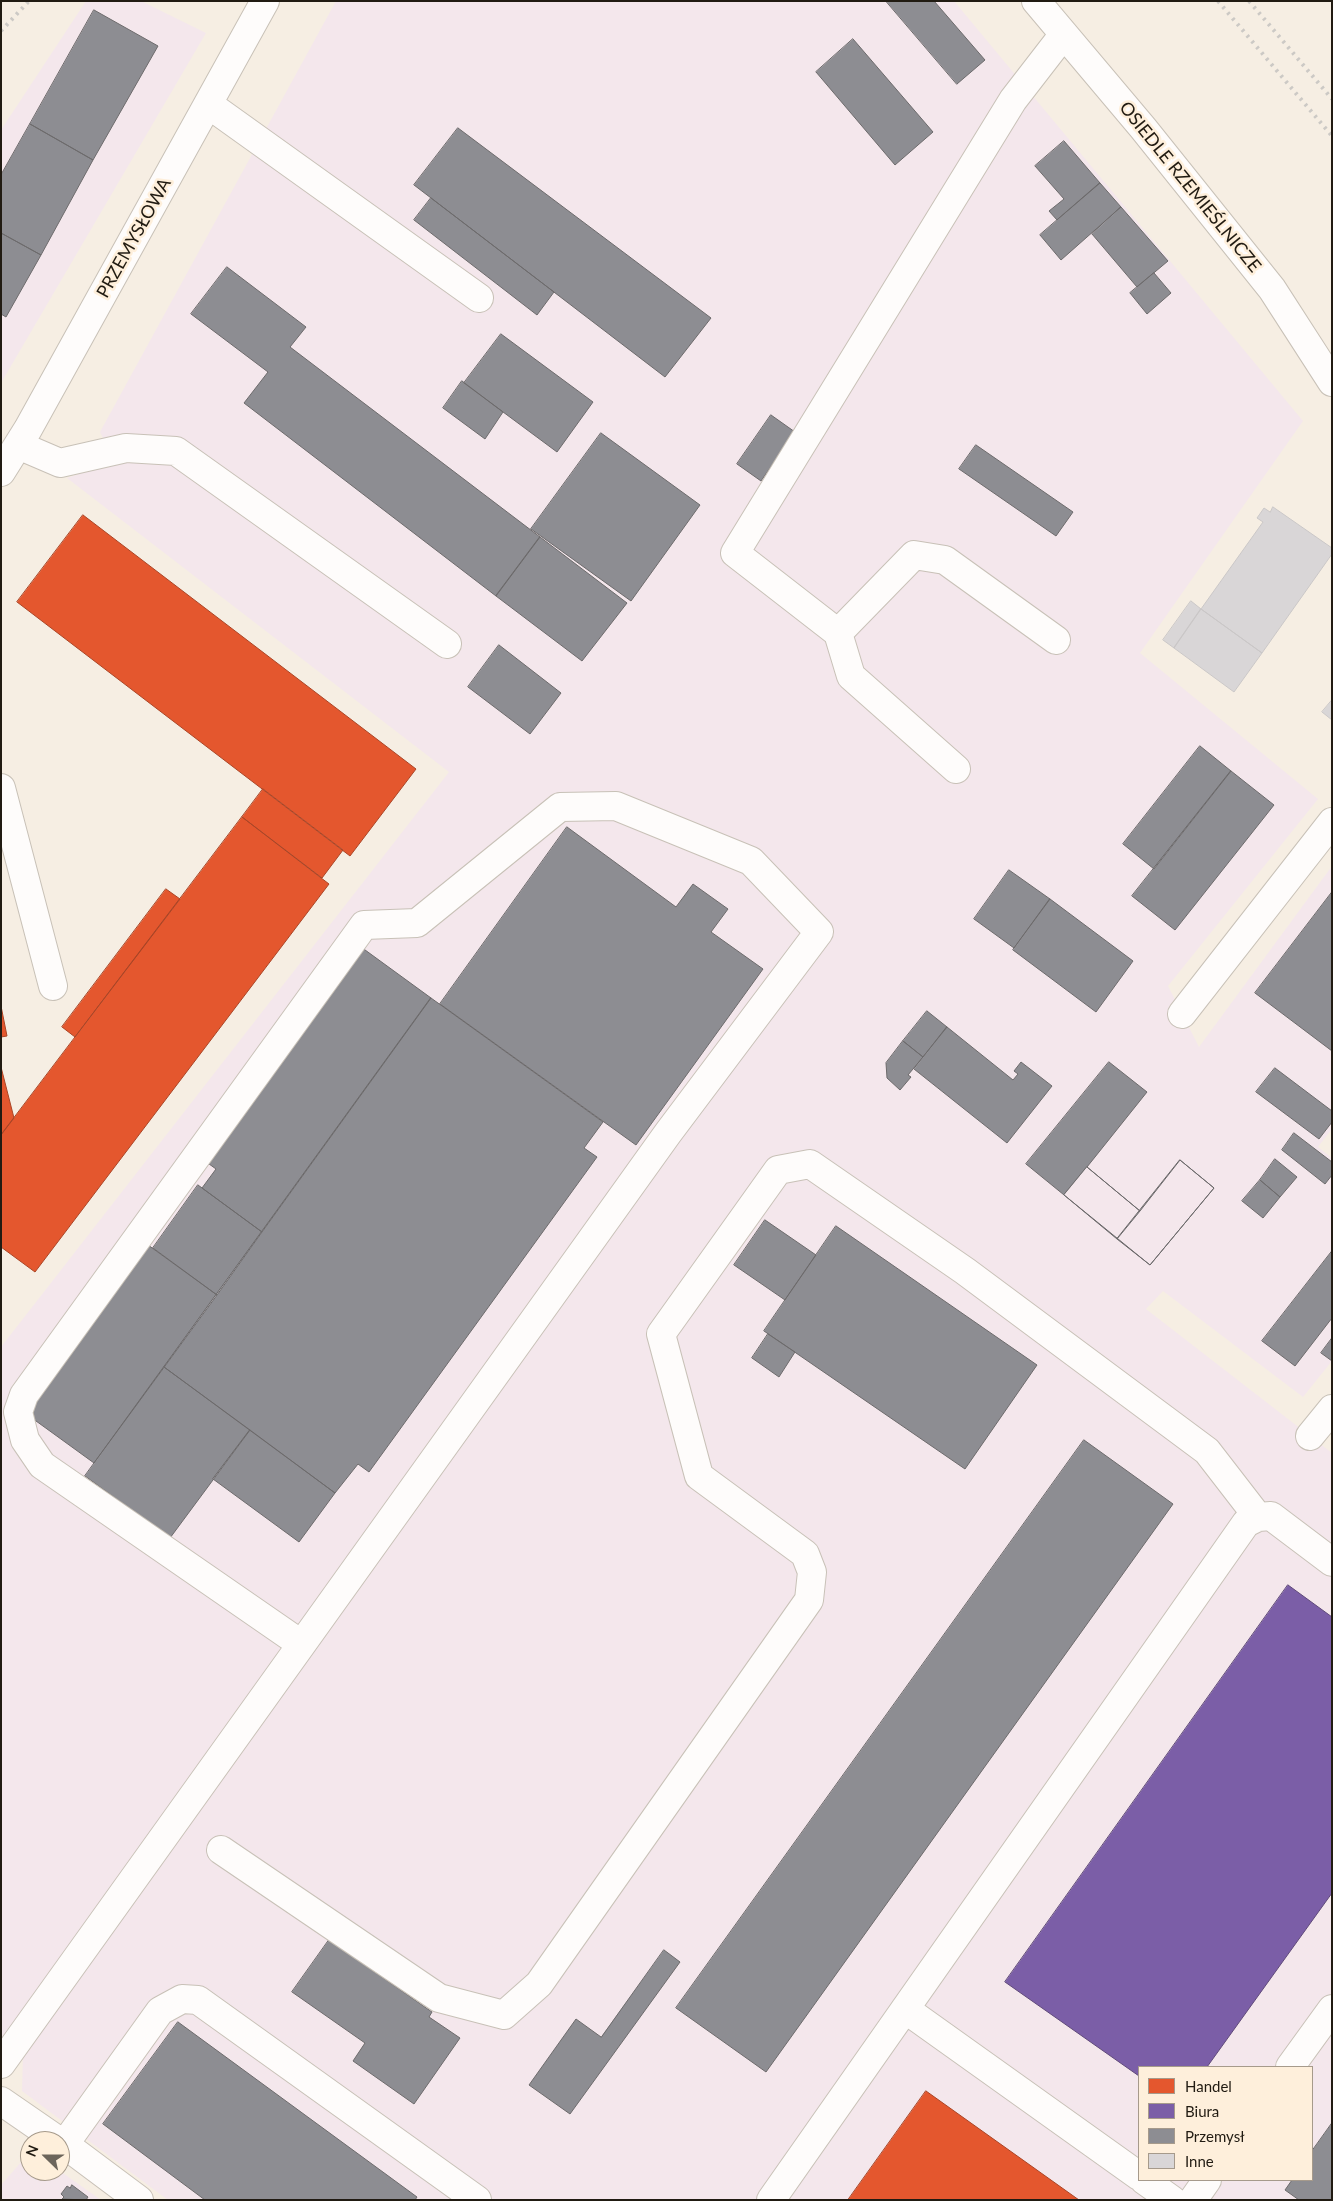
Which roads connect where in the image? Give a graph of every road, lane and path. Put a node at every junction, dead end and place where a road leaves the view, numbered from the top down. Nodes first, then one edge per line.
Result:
1 (265, 1) edge
2 (1036, 1) edge
3 (1064, 34) junction
4 (208, 104) junction
5 (479, 298) dead end
6 (1332, 382) edge
7 (18, 445) junction
8 (1, 472) edge
9 (838, 632) junction
10 (1056, 640) dead end
11 (447, 644) dead end
12 (956, 769) dead end
13 (1, 788) edge
14 (1332, 822) edge
15 (53, 986) dead end
16 (1182, 1014) dead end
17 (1332, 1409) edge
18 (1310, 1436) dead end
19 (1258, 1517) junction
20 (1332, 1562) edge
21 (302, 1644) junction
22 (221, 1850) dead end
23 (905, 2009) junction
24 (1332, 2009) edge
25 (1, 2064) edge
26 (1291, 2066) edge
27 (1, 2101) edge
28 (45, 2131) edge
29 (69, 2131) edge
30 (70, 2149) edge
31 (1138, 2175) edge
32 (1145, 2181) edge
33 (1206, 2181) edge
34 (139, 2200) edge
35 (477, 2200) edge
36 (771, 2200) edge
37 (1172, 2200) edge
38 (1193, 2200) edge

1 - 4 street, PRZEMYSŁOWA
2 - 3 street, OSIEDLE RZEMIEŚLNICZE
3 - 6 street, OSIEDLE RZEMIEŚLNICZE
3 - 9 street
4 - 5 street
4 - 7 street, PRZEMYSŁOWA
7 - 8 street, PRZEMYSŁOWA
7 - 11 street
9 - 10 street
9 - 12 street
13 - 15 street
14 - 16 street
17 - 18 street
19 - 20 street
19 - 22 street
19 - 23 street
21 - 21 street
21 - 25 street
23 - 31 street
23 - 36 street
24 - 26 street
27 - 28 street
29 - 35 street
30 - 34 street
32 - 37 street
33 - 38 street

